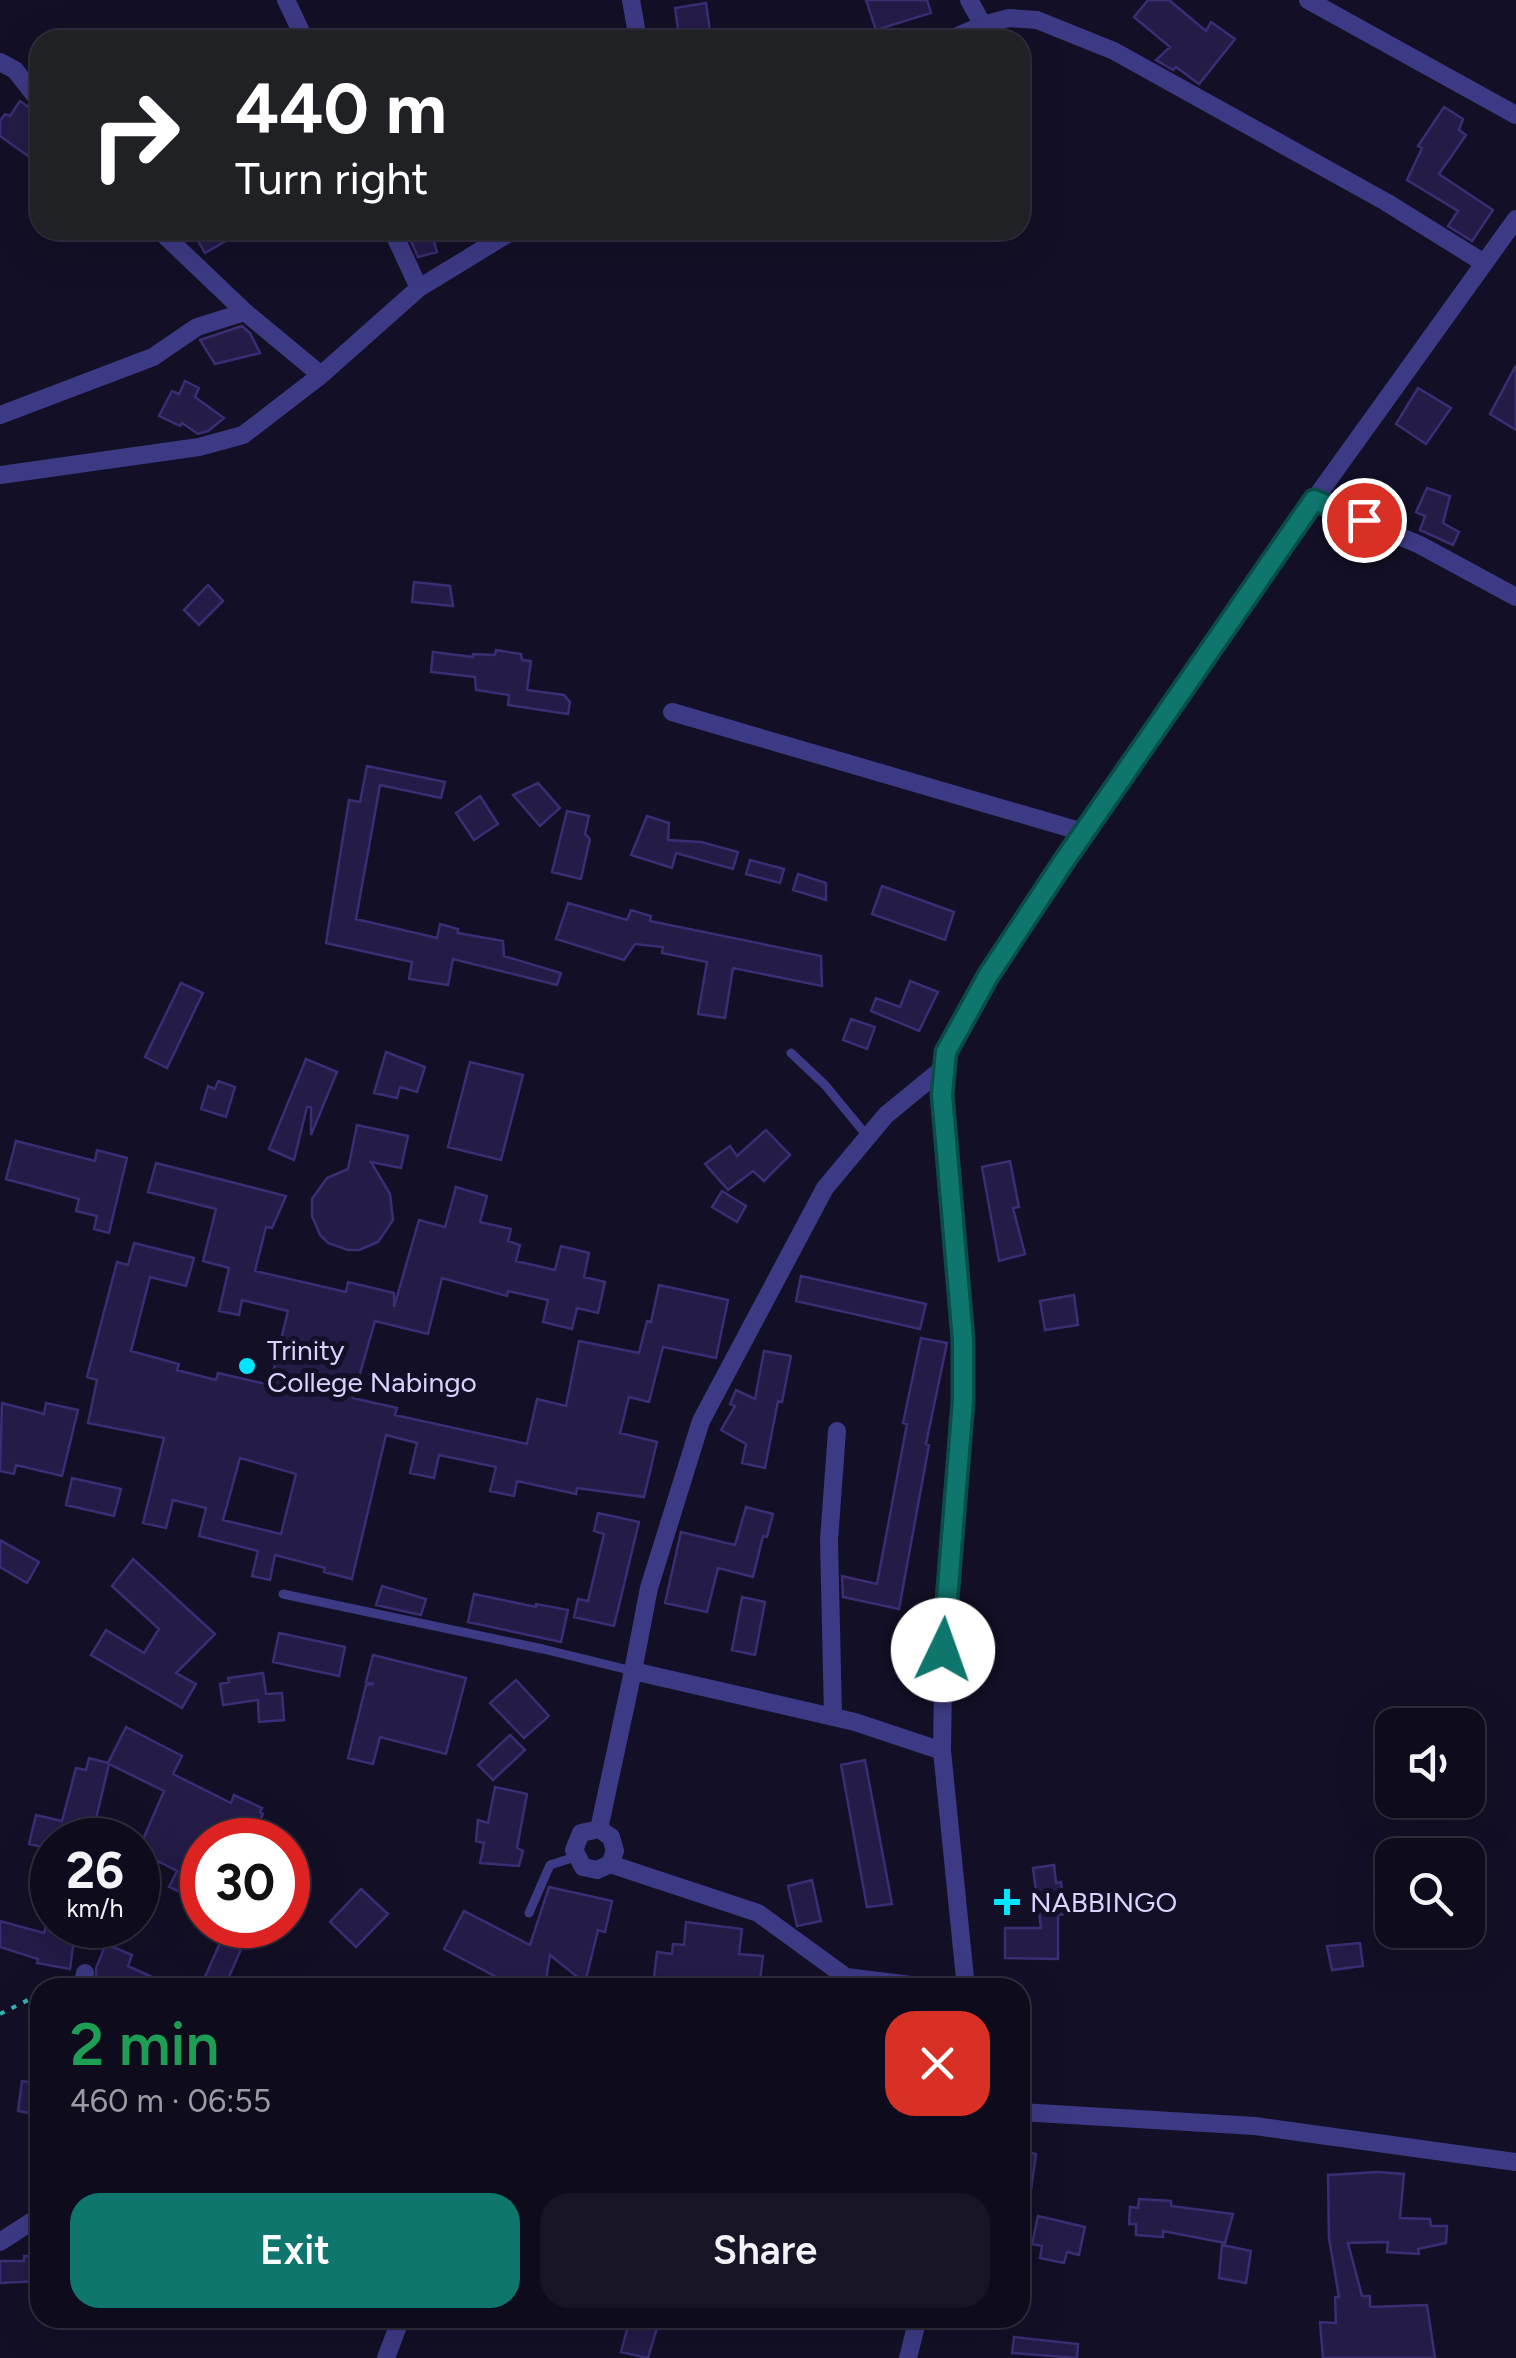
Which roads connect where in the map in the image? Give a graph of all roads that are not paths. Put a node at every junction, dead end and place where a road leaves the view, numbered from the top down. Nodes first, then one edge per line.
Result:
1 (286, 0) edge
2 (631, 0) edge
3 (970, 0) edge
4 (1308, 0) edge
5 (983, 24) junction
6 (300, 30) edge
7 (636, 30) edge
8 (970, 30) edge
9 (0, 62) edge
10 (30, 89) edge
11 (1516, 115) edge
12 (1516, 219) edge
13 (170, 240) edge
14 (397, 240) edge
15 (498, 240) edge
16 (1484, 263) junction
17 (419, 288) junction
18 (245, 312) junction
19 (321, 374) junction
20 (0, 416) edge
21 (0, 476) edge
22 (1314, 500) junction
23 (1516, 598) edge
24 (672, 712) dead end
25 (1084, 832) junction
26 (790, 1052) dead end
27 (942, 1069) junction
28 (868, 1137) junction
29 (837, 1432) dead end
30 (283, 1594) dead end
31 (633, 1671) junction
32 (833, 1716) junction
33 (942, 1751) junction
34 (599, 1830) junction
35 (575, 1857) junction
36 (610, 1864) junction
37 (529, 1913) dead end
38 (854, 1978) edge
39 (965, 1978) edge
40 (1030, 2113) edge
41 (1516, 2162) edge
42 (30, 2222) edge
43 (0, 2242) edge
44 (398, 2328) edge
45 (916, 2328) edge
46 (386, 2358) edge
47 (908, 2358) edge

1 - 6 street
2 - 7 street
3 - 5 street
4 - 11 street
5 - 8 street
5 - 16 street
9 - 10 street
12 - 16 street
13 - 18 street
14 - 17 street
15 - 17 street
16 - 22 street
17 - 19 street
18 - 19 street
18 - 20 street
19 - 21 street
22 - 23 street
22 - 25 street
24 - 25 street
25 - 27 street
26 - 28 lane
27 - 28 street
27 - 33 street
28 - 31 street
29 - 32 street
30 - 31 lane
31 - 32 street
31 - 34 street
32 - 33 street
33 - 39 street
34 - 35 street
34 - 36 street
35 - 36 street
35 - 37 lane
36 - 38 street
40 - 41 street
42 - 43 street
44 - 46 street
45 - 47 street

